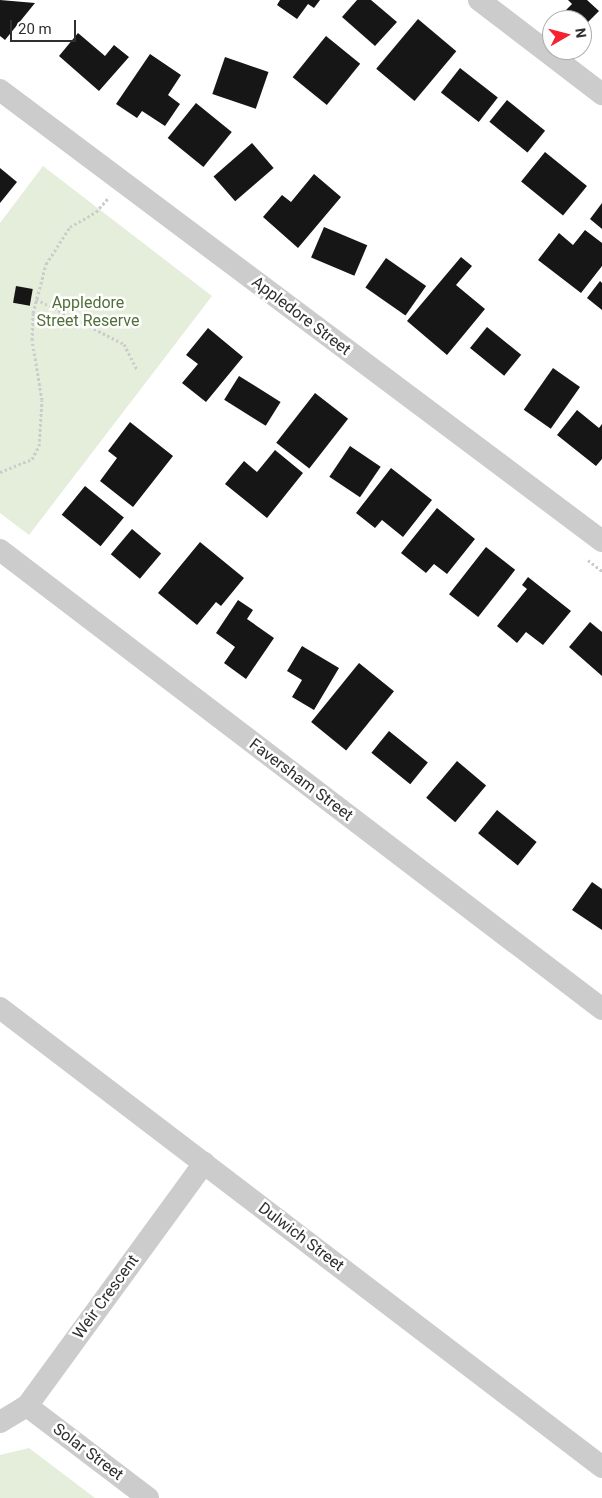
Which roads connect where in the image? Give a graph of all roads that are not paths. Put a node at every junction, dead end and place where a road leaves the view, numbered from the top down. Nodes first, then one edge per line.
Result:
1 (479, 0) edge
2 (0, 90) edge
3 (602, 94) edge
4 (602, 541) edge
5 (0, 550) edge
6 (0, 1008) edge
7 (602, 1009) edge
8 (204, 1163) junction
9 (27, 1406) junction
10 (0, 1422) edge
11 (602, 1467) edge
12 (148, 1498) edge

1 - 3 street
2 - 4 street, Appledore Street
5 - 7 street, Faversham Street
6 - 8 street, Dulwich Street
8 - 9 street, Weir Crescent
8 - 11 street, Dulwich Street
9 - 10 street, Weir Crescent
9 - 12 street, Solar Street

